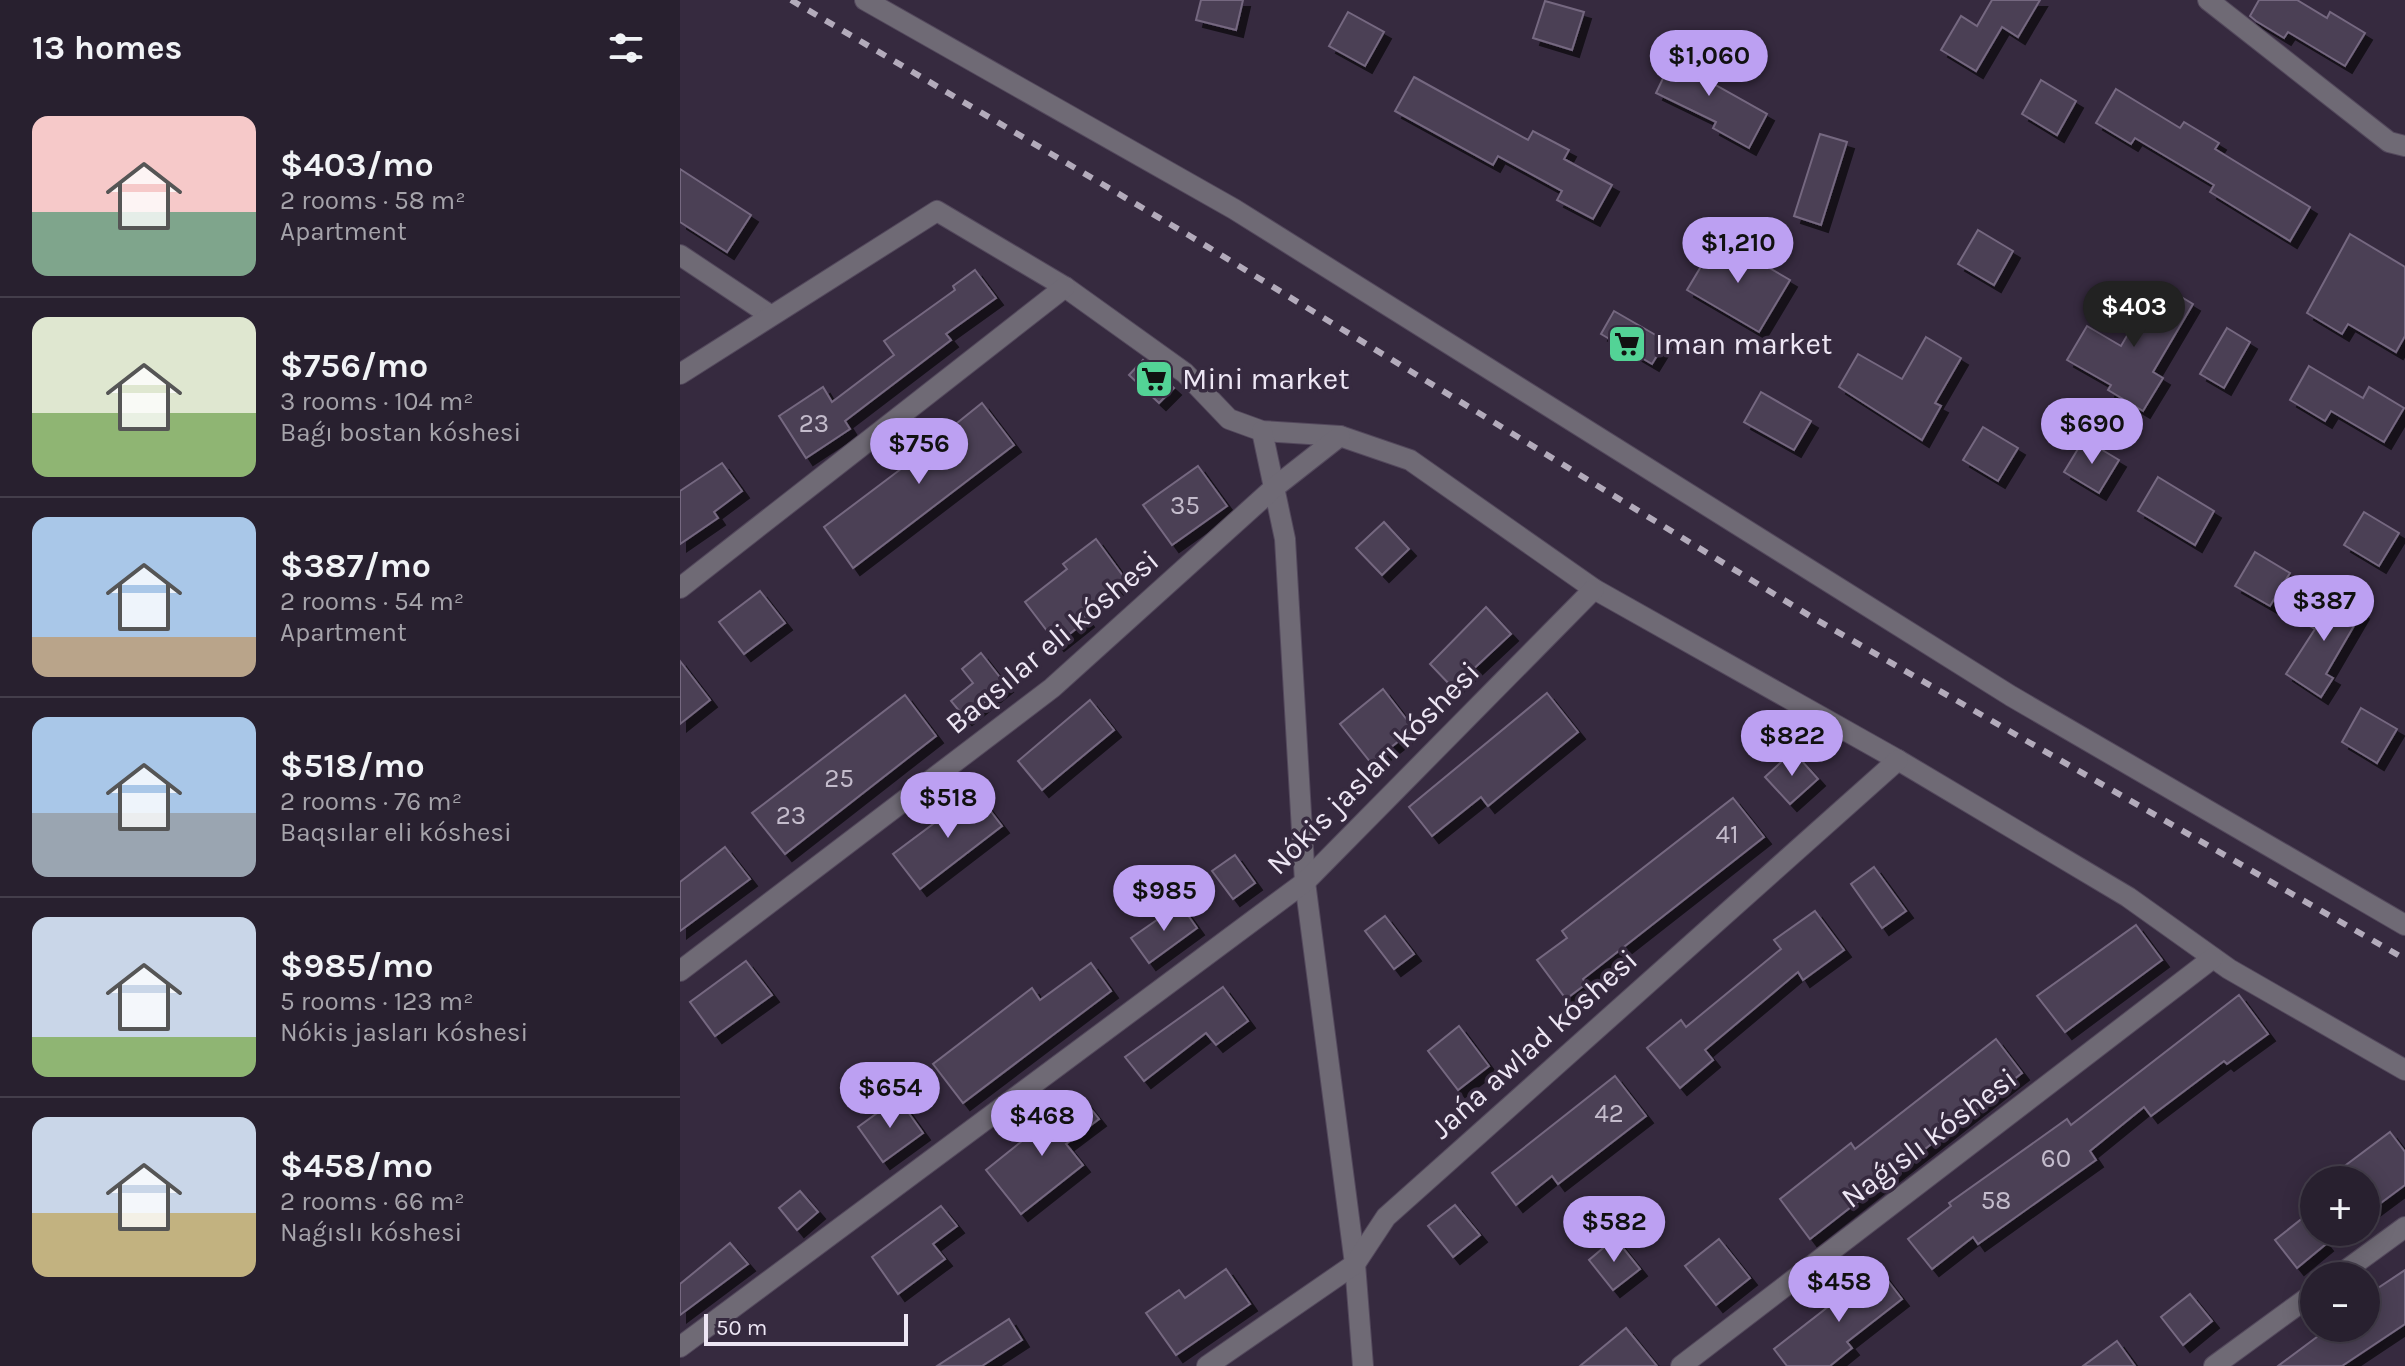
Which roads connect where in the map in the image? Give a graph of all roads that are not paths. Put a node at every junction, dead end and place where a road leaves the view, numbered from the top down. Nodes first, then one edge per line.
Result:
1 (865, 0) edge
2 (2208, 0) edge
3 (2405, 146) edge
4 (680, 255) edge
5 (1065, 287) junction
6 (770, 315) junction
7 (680, 374) edge
8 (1262, 431) junction
9 (1340, 436) junction
10 (1275, 487) junction
11 (680, 588) edge
12 (1594, 589) junction
13 (1898, 760) junction
14 (1305, 882) junction
15 (2405, 925) edge
16 (2213, 958) junction
17 (680, 971) edge
18 (2405, 1070) edge
19 (2405, 1227) edge
20 (2357, 1262) edge
21 (1355, 1264) junction
22 (2300, 1303) edge
23 (680, 1347) edge
24 (1207, 1366) edge
25 (1363, 1366) edge
26 (1681, 1366) edge
27 (2214, 1366) edge

1 - 15 street
2 - 3 street
4 - 6 street
5 - 6 street
5 - 8 street
5 - 11 street
6 - 7 street
8 - 9 street
8 - 10 street
9 - 10 street, Baqsılar eli kóshesi
9 - 12 street
10 - 14 street
10 - 17 street, Baqsılar eli kóshesi
12 - 13 street
12 - 14 street, Nókis jasları kóshesi
13 - 16 street
13 - 21 street, Jańa awlad kóshesi
14 - 21 street
14 - 23 street, Nókis jasları kóshesi
16 - 18 street
16 - 26 street, Naǵıslı kóshesi
19 - 20 street
21 - 24 street, Jańa awlad kóshesi
21 - 25 street
22 - 27 street

